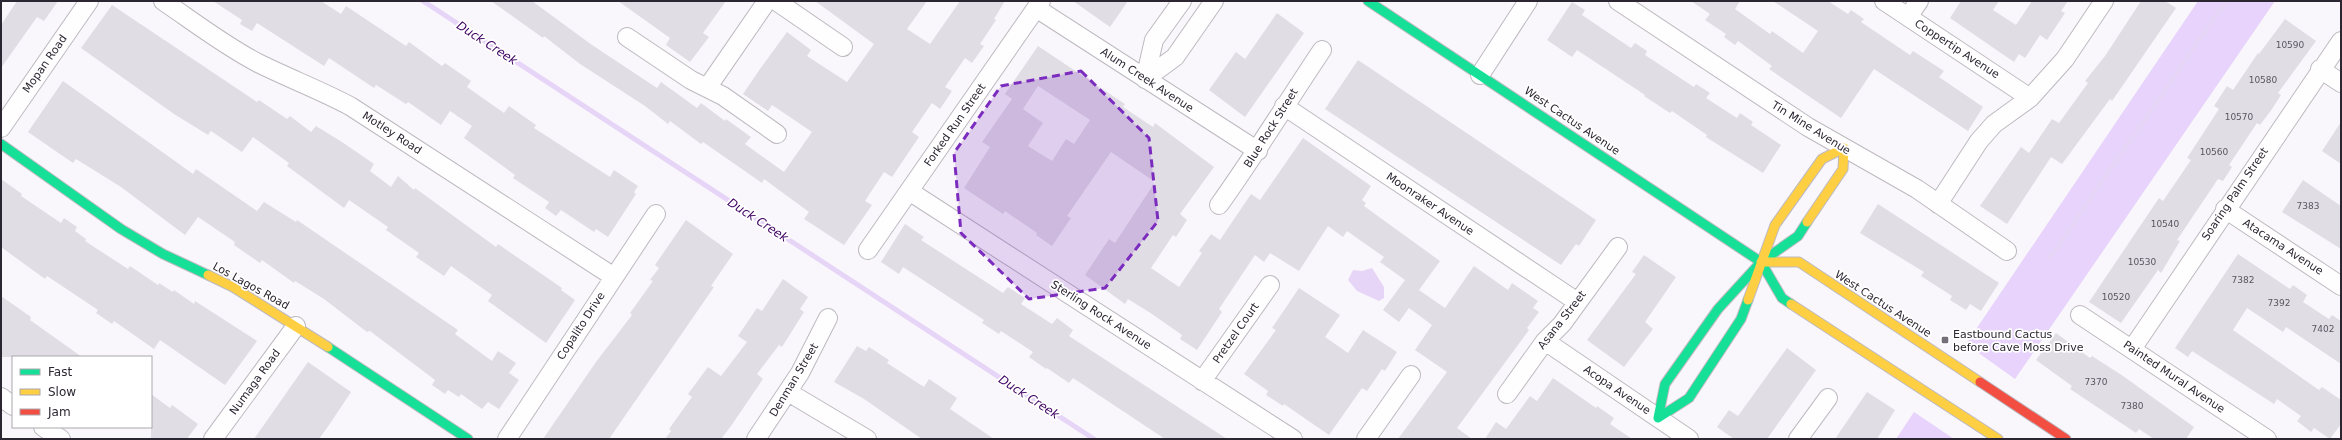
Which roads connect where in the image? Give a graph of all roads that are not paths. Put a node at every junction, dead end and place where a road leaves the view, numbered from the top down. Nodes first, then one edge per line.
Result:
1 (89, 1) edge
2 (163, 1) edge
3 (767, 1) edge
4 (776, 1) edge
5 (1182, 1) edge
6 (1214, 1) edge
7 (1368, 1) edge
8 (1528, 1) edge
9 (1618, 1) edge
10 (1884, 1) edge
11 (1919, 1) edge
12 (2104, 1) edge
13 (1039, 5) edge
14 (1908, 17) junction
15 (627, 37) dead end
16 (2341, 41) edge
17 (843, 47) dead end
18 (1322, 50) dead end
19 (2320, 69) junction
20 (1480, 75) junction
21 (1145, 79) junction
22 (2341, 83) edge
23 (707, 88) junction
24 (2030, 98) junction
25 (1284, 106) junction
26 (1, 128) edge
27 (777, 134) dead end
28 (1, 144) edge
29 (1844, 148) junction
30 (1258, 152) junction
31 (909, 191) junction
32 (1938, 204) junction
33 (1219, 206) dead end
34 (2225, 209) junction
35 (656, 214) dead end
36 (1618, 248) dead end
37 (868, 250) dead end
38 (2007, 251) dead end
39 (1762, 262) junction
40 (614, 277) junction
41 (1270, 285) dead end
42 (2341, 286) edge
43 (1576, 301) junction
44 (2080, 315) dead end
45 (828, 318) dead end
46 (296, 326) junction
47 (1545, 341) junction
48 (2132, 349) junction
49 (1411, 375) dead end
50 (1202, 380) junction
51 (788, 392) junction
52 (1507, 394) dead end
53 (1, 397) edge
54 (1828, 398) dead end
55 (12, 405) edge
56 (1658, 418) junction
57 (45, 428) edge
58 (2248, 434) edge
59 (61, 439) edge
60 (213, 439) edge
61 (468, 439) edge
62 (507, 439) edge
63 (756, 439) edge
64 (867, 439) edge
65 (1293, 439) edge
66 (1366, 439) edge
67 (1689, 439) edge
68 (1798, 439) edge
69 (1998, 439) edge
70 (2066, 439) edge
71 (2267, 439) edge

1 - 26 street, Mopan Road
2 - 40 street, Motley Road
3 - 23 street
4 - 17 street
5 - 21 street
6 - 21 street
7 - 20 street, West Cactus Avenue
8 - 20 street
9 - 29 street, Tin Mine Avenue
10 - 14 street, Coppertip Avenue
11 - 14 street
12 - 24 street
13 - 21 street, Alum Creek Avenue
13 - 31 street, Forked Run Street
14 - 24 street, Coppertip Avenue
15 - 23 street
16 - 19 street, Soaring Palm Street
18 - 25 street, Blue Rock Street
19 - 22 street
19 - 34 street, Soaring Palm Street
20 - 39 street, West Cactus Avenue
21 - 30 street, Alum Creek Avenue
23 - 27 street
24 - 32 street
25 - 30 street, Blue Rock Street
25 - 43 street, Moonraker Avenue
28 - 46 street, Los Lagos Road
29 - 32 street, Tin Mine Avenue
29 - 39 street
29 - 39 street
30 - 33 street, Blue Rock Street
31 - 37 street, Forked Run Street
31 - 50 street, Sterling Rock Avenue
32 - 38 street, Tin Mine Avenue
34 - 42 street, Atacama Avenue
34 - 48 street, Soaring Palm Street
35 - 40 street, Copalito Drive
36 - 43 street, Asana Street
39 - 56 street
39 - 56 street
39 - 69 street, West Cactus Avenue
39 - 70 street, West Cactus Avenue
40 - 62 street, Copalito Drive
41 - 50 street, Pretzel Court
43 - 47 street, Asana Street
44 - 48 street, Painted Mural Avenue
45 - 51 street, Denman Street
46 - 60 street, Numaga Road
46 - 61 street, Los Lagos Road
47 - 52 street, Asana Street
47 - 56 street, Acopa Avenue
48 - 58 street, Painted Mural Avenue
49 - 66 street
50 - 65 street, Sterling Rock Avenue
51 - 63 street, Denman Street
51 - 64 street
53 - 55 street
54 - 68 street
56 - 67 street, Acopa Avenue
57 - 59 street
58 - 71 street, Painted Mural Avenue

